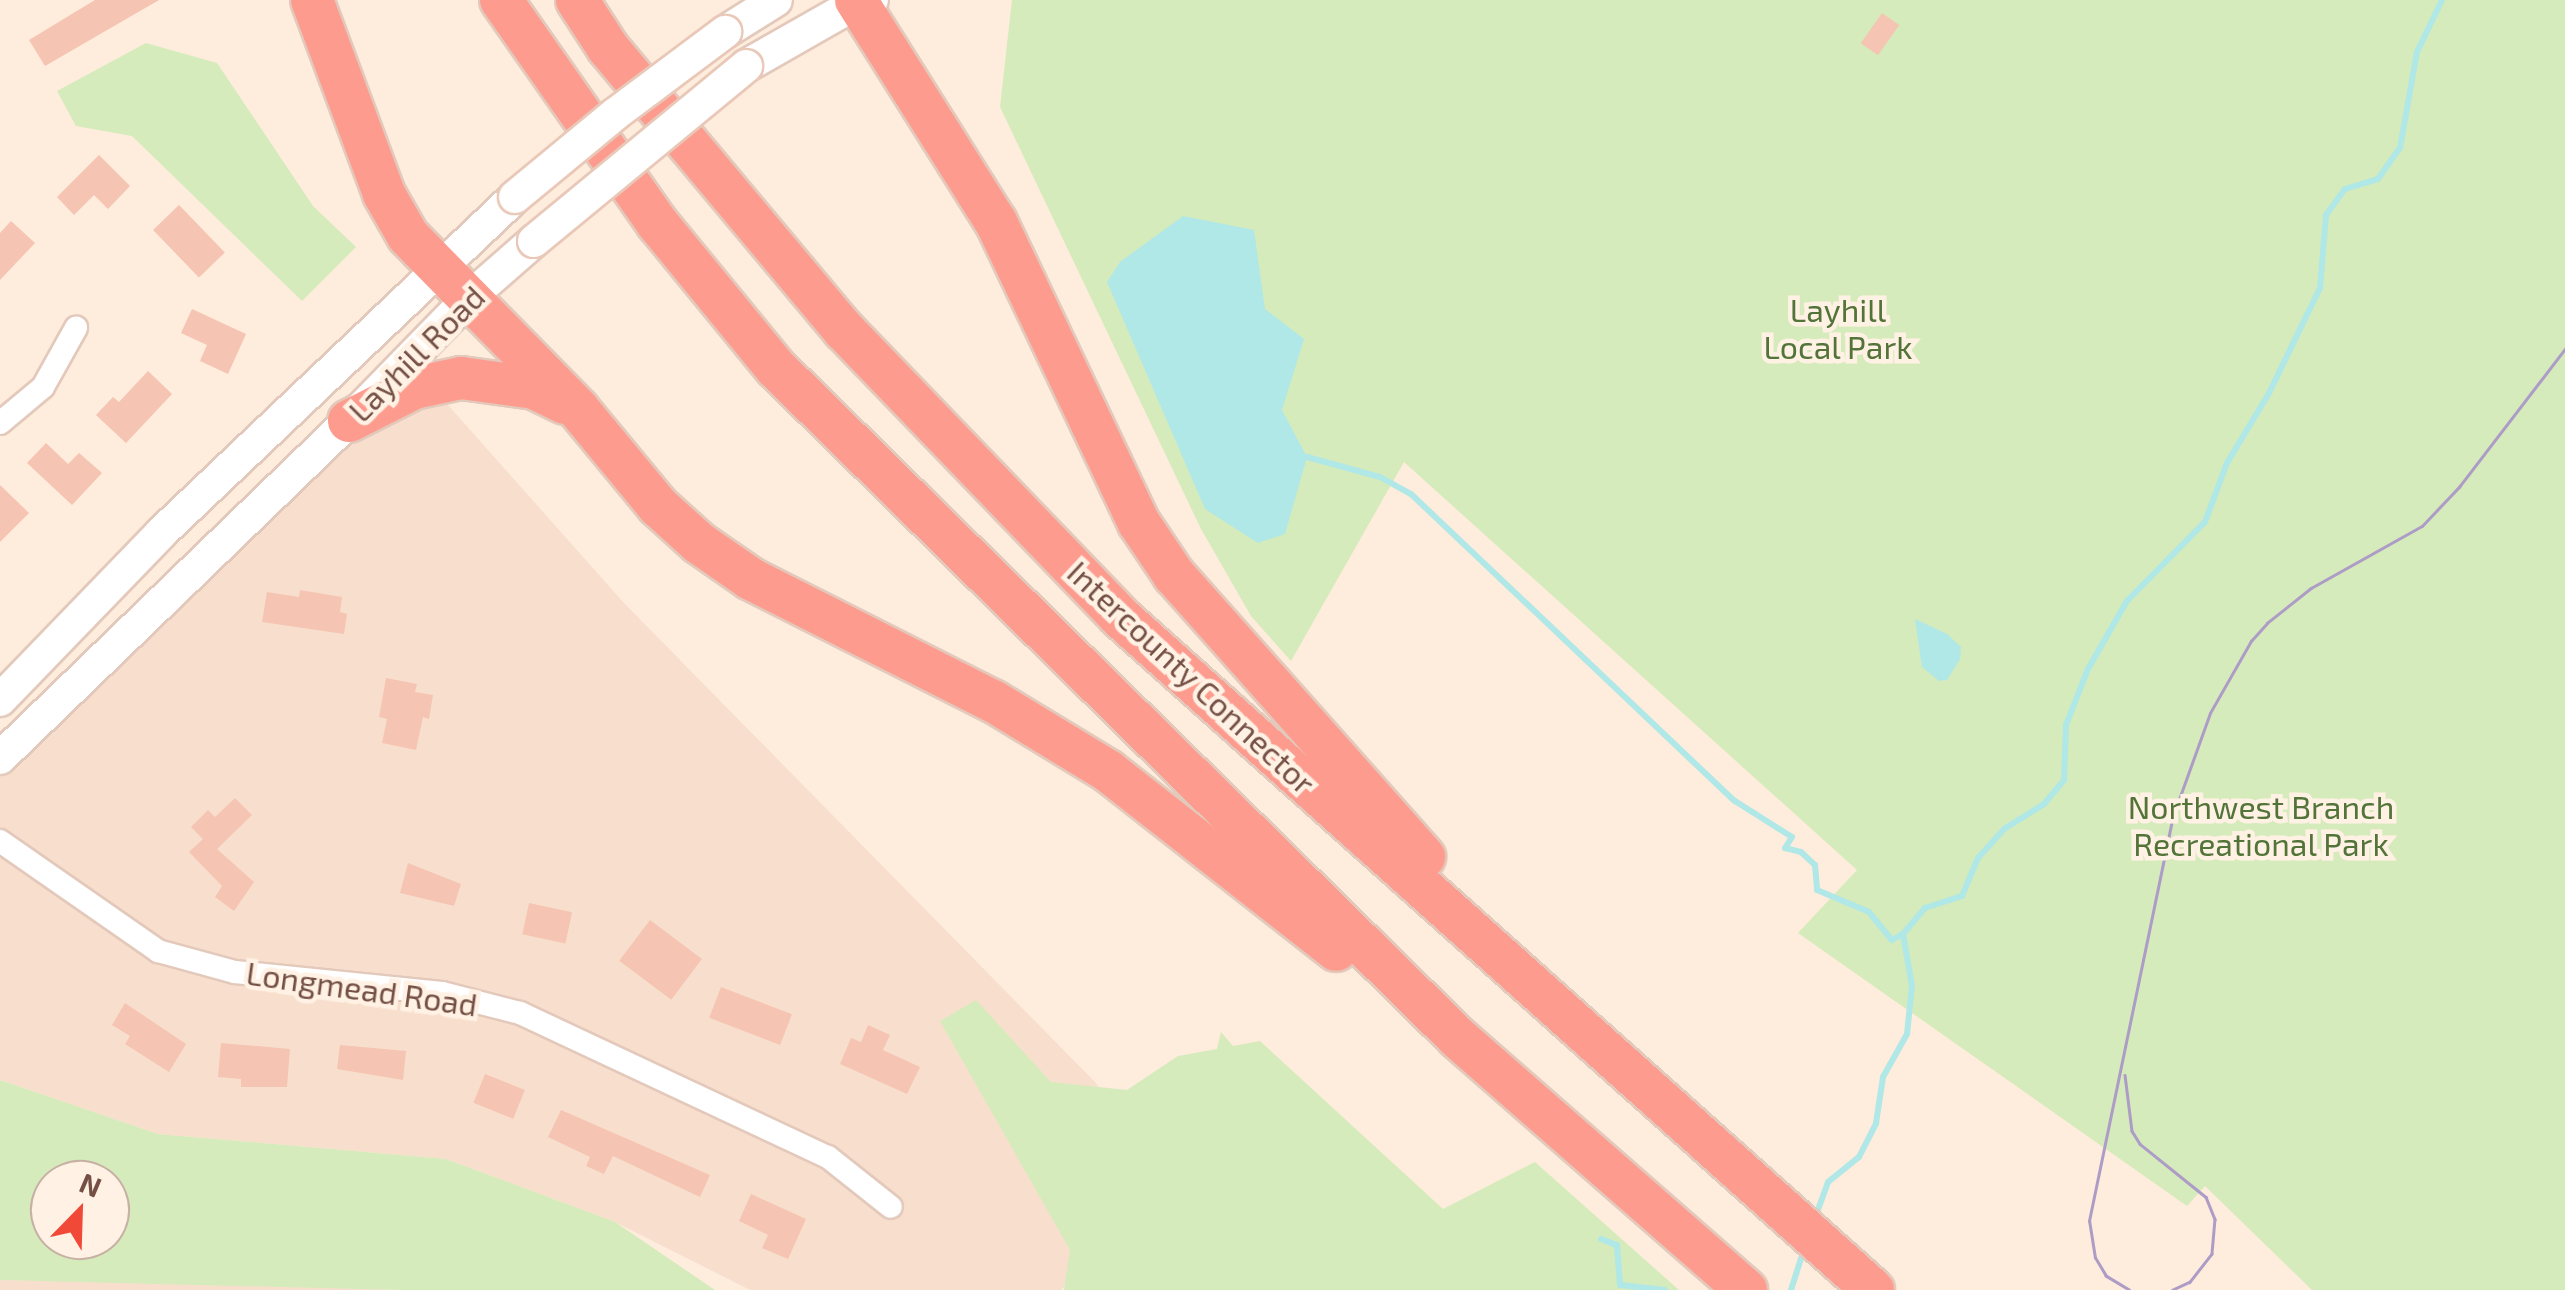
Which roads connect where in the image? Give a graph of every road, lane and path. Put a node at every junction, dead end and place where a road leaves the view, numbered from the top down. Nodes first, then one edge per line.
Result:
1 (312, 0) edge
2 (501, 0) edge
3 (577, 0) edge
4 (776, 0) edge
5 (862, 1) edge
6 (455, 282) junction
7 (76, 328) dead end
8 (578, 409) junction
9 (349, 421) junction
10 (0, 424) edge
11 (0, 700) edge
12 (0, 758) edge
13 (0, 841) edge
14 (1554, 1004) junction
15 (1458, 1038) junction
16 (890, 1208) dead end
17 (1746, 1290) edge
18 (1873, 1290) edge

1 - 6 highway
2 - 15 highway, Intercounty Connector
3 - 14 highway, Intercounty Connector
4 - 6 main road, Layhill Road, bridge
5 - 6 main road, Layhill Road, bridge
5 - 14 highway
6 - 8 highway
6 - 9 main road, Layhill Road
6 - 11 main road, Layhill Road
7 - 10 street
8 - 9 highway
8 - 15 highway
9 - 12 main road, Layhill Road
13 - 16 street, Longmead Road
14 - 18 highway, Intercounty Connector
15 - 17 highway, Intercounty Connector

